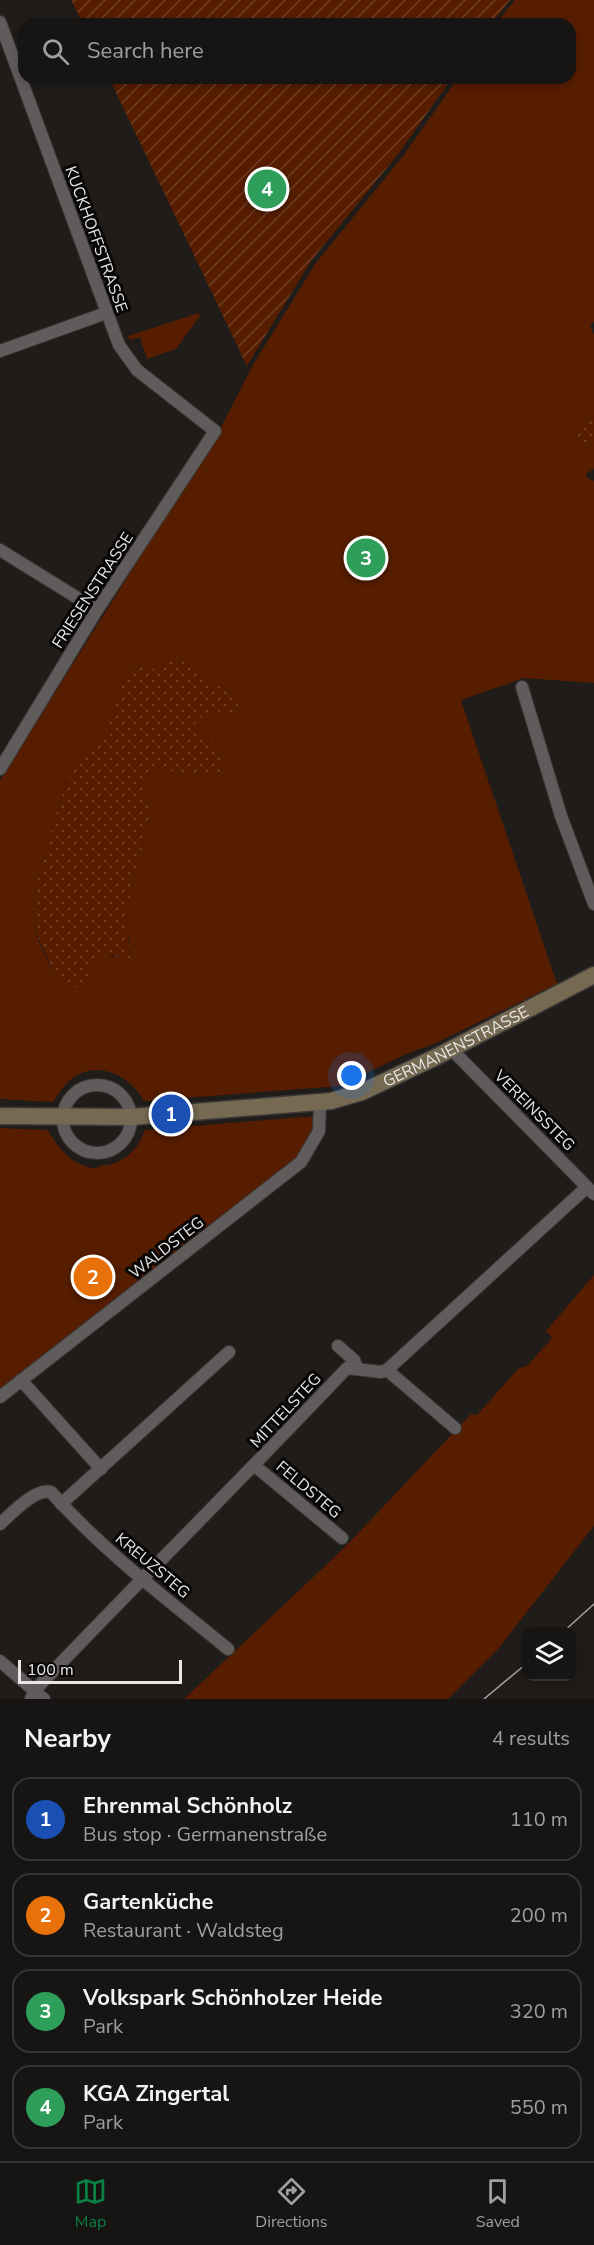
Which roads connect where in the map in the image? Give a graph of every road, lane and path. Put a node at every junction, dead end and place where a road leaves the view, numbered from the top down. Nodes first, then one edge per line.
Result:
1 (0, 22) edge
2 (18, 71) edge
3 (23, 84) edge
4 (106, 313) junction
5 (0, 351) edge
6 (215, 431) joint
7 (0, 550) edge
8 (97, 610) junction
9 (522, 687) dead end
10 (0, 769) edge
11 (594, 904) edge
12 (594, 975) edge
13 (454, 1048) junction
14 (320, 1103) junction
15 (0, 1116) edge
16 (62, 1117) junction
17 (131, 1117) junction
18 (591, 1190) edge
19 (338, 1346) dead end
20 (229, 1352) dead end
21 (357, 1368) junction
22 (387, 1370) junction
23 (21, 1380) junction
24 (0, 1397) edge
25 (455, 1428) dead end
26 (255, 1466) junction
27 (101, 1468) junction
28 (61, 1503) junction
29 (0, 1524) edge
30 (342, 1538) dead end
31 (141, 1579) junction
32 (228, 1649) dead end
33 (0, 1661) edge
34 (37, 1696) edge

1 - 2 street, KUCKHOFFSTRASSE
3 - 4 street, KUCKHOFFSTRASSE
4 - 5 street
4 - 6 street, KUCKHOFFSTRASSE
6 - 8 street, FRIESENSTRASSE
7 - 8 street
8 - 10 street, FRIESENSTRASSE
9 - 11 street
12 - 13 main road, GERMANENSTRASSE
13 - 14 main road, GERMANENSTRASSE
13 - 18 street, VEREINSSTEG
14 - 17 main road, GERMANENSTRASSE
14 - 23 street, WALDSTEG
15 - 16 main road, GERMANENSTRASSE
16 - 17 main road, GERMANENSTRASSE
16 - 17 street
16 - 17 street
18 - 22 street
19 - 21 street
20 - 27 street
21 - 22 street
21 - 26 street, MITTELSTEG
22 - 25 street
23 - 24 street, WALDSTEG
23 - 27 street
26 - 30 street, FELDSTEG
26 - 31 street, MITTELSTEG
27 - 28 street
28 - 29 street
28 - 31 street, KREUZSTEG
31 - 32 street, KREUZSTEG
31 - 34 street, MITTELSTEG
33 - 34 street

